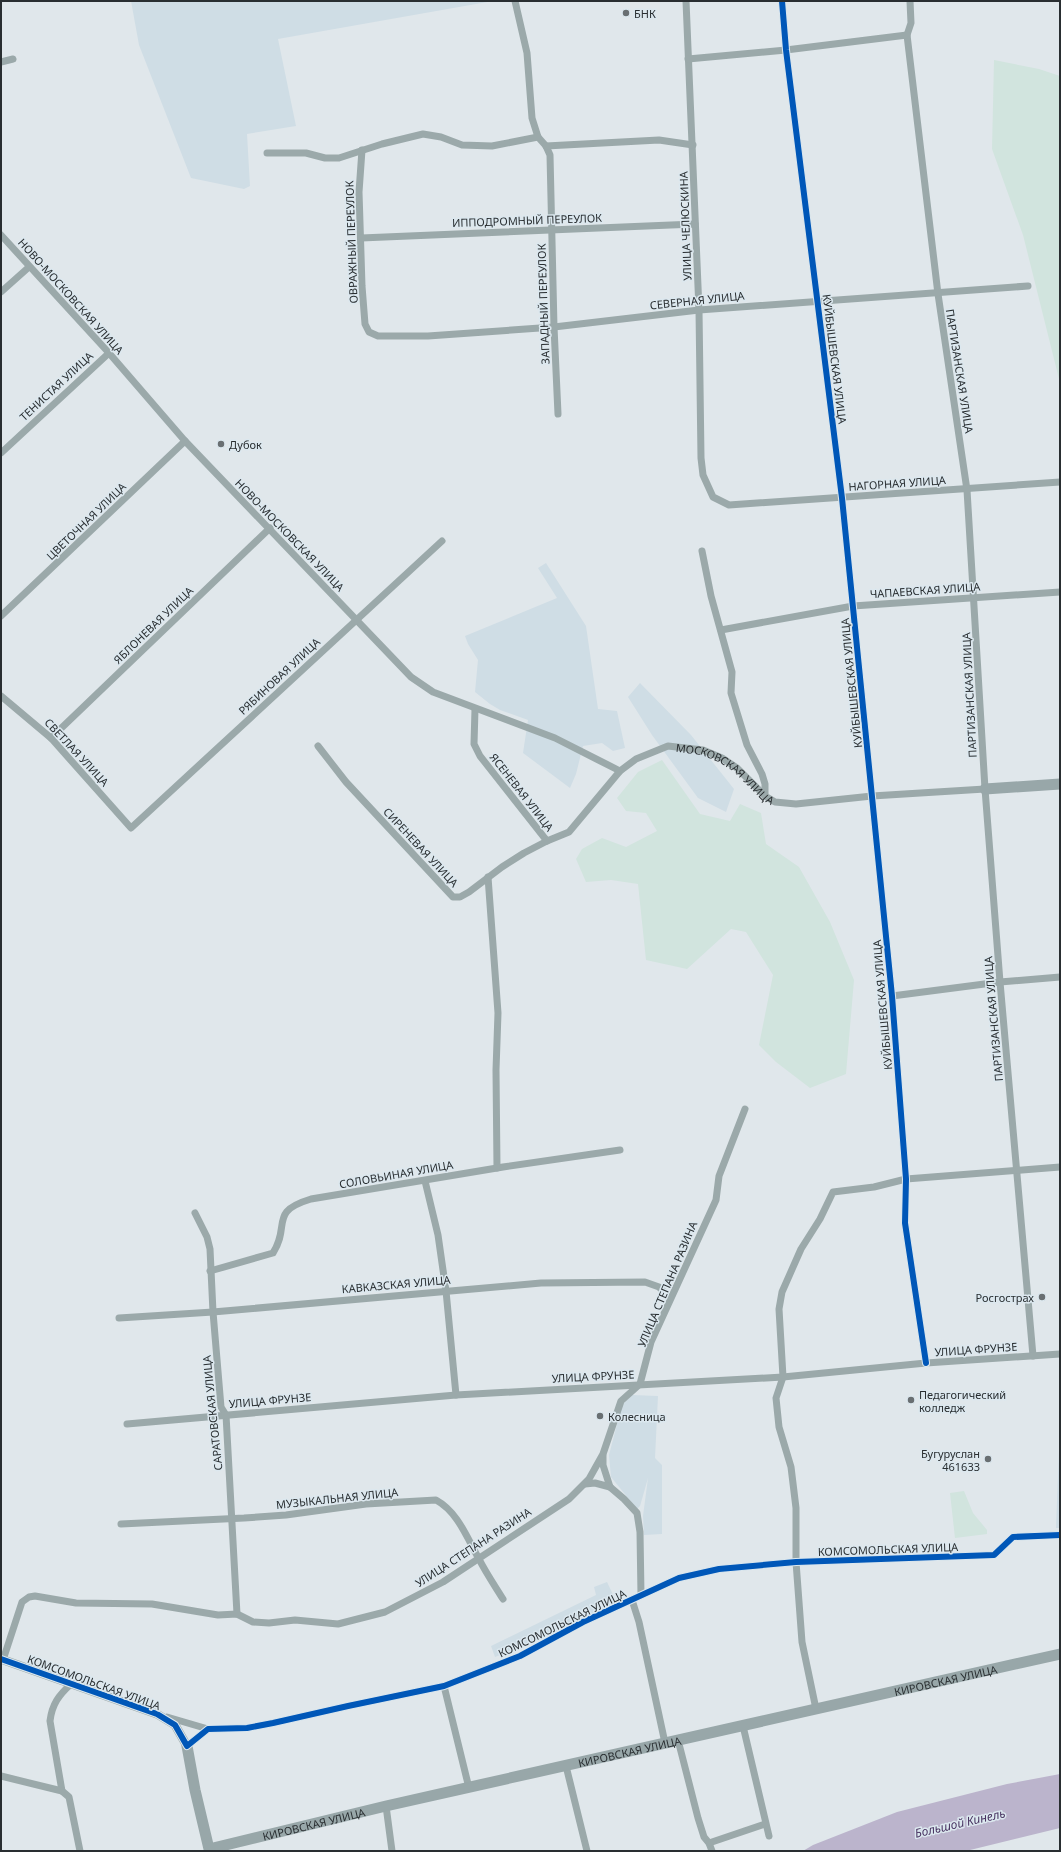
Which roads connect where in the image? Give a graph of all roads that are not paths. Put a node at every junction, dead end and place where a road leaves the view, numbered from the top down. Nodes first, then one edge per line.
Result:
1 (515, 1) edge
2 (686, 1) edge
3 (782, 1) edge
4 (910, 1) edge
5 (907, 35) junction
6 (786, 50) junction
7 (13, 60) dead end
8 (688, 60) junction
9 (1, 62) edge
10 (538, 138) junction
11 (546, 146) junction
12 (693, 146) junction
13 (362, 150) junction
14 (267, 153) dead end
15 (695, 224) junction
16 (551, 230) junction
17 (1, 235) edge
18 (361, 238) junction
19 (29, 267) junction
20 (1028, 286) dead end
21 (1, 292) edge
22 (938, 294) junction
23 (818, 301) junction
24 (699, 310) junction
25 (554, 327) junction
26 (369, 332) joint
27 (109, 353) junction
28 (558, 414) dead end
29 (185, 441) junction
30 (1, 452) edge
31 (1060, 482) edge
32 (967, 490) junction
33 (713, 497) joint
34 (842, 498) junction
35 (270, 528) junction
36 (442, 541) dead end
37 (702, 551) dead end
38 (1060, 592) edge
39 (975, 598) junction
40 (853, 606) junction
41 (1, 616) edge
42 (356, 620) junction
43 (721, 630) junction
44 (1, 696) edge
45 (475, 709) junction
46 (51, 738) junction
47 (318, 746) dead end
48 (620, 771) junction
49 (1060, 784) edge
50 (985, 789) junction
51 (765, 796) junction
52 (872, 796) junction
53 (131, 828) joint
54 (569, 832) joint
55 (547, 841) junction
56 (488, 877) junction
57 (1060, 977) edge
58 (1000, 982) junction
59 (892, 996) junction
60 (745, 1109) dead end
61 (620, 1150) dead end
62 (1060, 1167) edge
63 (497, 1168) junction
64 (1017, 1171) junction
65 (906, 1179) junction
66 (425, 1181) junction
67 (194, 1213) dead end
68 (210, 1271) junction
69 (446, 1291) junction
70 (670, 1298) junction
71 (213, 1312) junction
72 (118, 1318) dead end
73 (1060, 1354) edge
74 (1033, 1356) junction
75 (926, 1363) junction
76 (784, 1377) junction
77 (640, 1384) junction
78 (456, 1395) junction
79 (226, 1415) junction
80 (128, 1424) dead end
81 (603, 1454) junction
82 (585, 1484) junction
83 (610, 1487) junction
84 (232, 1518) junction
85 (121, 1524) dead end
86 (1060, 1535) edge
87 (478, 1558) junction
88 (796, 1562) junction
89 (641, 1595) junction
90 (502, 1599) dead end
91 (632, 1600) junction
92 (237, 1614) junction
93 (1060, 1654) edge
94 (2, 1659) edge
95 (71, 1684) junction
96 (444, 1686) junction
97 (816, 1709) junction
98 (157, 1714) junction
99 (743, 1726) junction
100 (208, 1730) junction
101 (678, 1740) junction
102 (666, 1743) junction
103 (187, 1746) junction
104 (566, 1766) junction
105 (1, 1776) edge
106 (469, 1788) junction
107 (62, 1791) junction
108 (386, 1806) junction
109 (766, 1824) junction
110 (769, 1836) dead end
111 (709, 1843) junction
112 (206, 1850) edge
113 (80, 1851) edge
114 (392, 1851) edge
115 (587, 1851) edge
116 (712, 1851) edge

1 - 10 street
2 - 8 street, УЛИЦА ЧЕЛЮСКИНА
3 - 6 street, КУЙБЫШЕВСКАЯ УЛИЦА
4 - 5 street, ПАРТИЗАНСКАЯ УЛИЦА
5 - 6 street
5 - 22 street, ПАРТИЗАНСКАЯ УЛИЦА
6 - 8 street
6 - 23 street, КУЙБЫШЕВСКАЯ УЛИЦА
7 - 9 street
8 - 12 street, УЛИЦА ЧЕЛЮСКИНА
10 - 11 street
10 - 13 street
11 - 12 street
11 - 16 street, ЗАПАДНЫЙ ПЕРЕУЛОК
12 - 15 street, УЛИЦА ЧЕЛЮСКИНА
13 - 14 street
13 - 18 street, ОВРАЖНЫЙ ПЕРЕУЛОК
15 - 16 street, ИППОДРОМНЫЙ ПЕРЕУЛОК
15 - 24 street, УЛИЦА ЧЕЛЮСКИНА
16 - 18 street, ИППОДРОМНЫЙ ПЕРЕУЛОК
16 - 25 street, ЗАПАДНЫЙ ПЕРЕУЛОК
17 - 19 street, НОВО-МОСКОВСКАЯ УЛИЦА
18 - 26 street, ОВРАЖНЫЙ ПЕРЕУЛОК
19 - 21 street
19 - 27 street, НОВО-МОСКОВСКАЯ УЛИЦА
20 - 22 street, СЕВЕРНАЯ УЛИЦА
22 - 23 street, СЕВЕРНАЯ УЛИЦА
22 - 32 street, ПАРТИЗАНСКАЯ УЛИЦА
23 - 24 street, СЕВЕРНАЯ УЛИЦА
23 - 34 street, КУЙБЫШЕВСКАЯ УЛИЦА
24 - 25 street, СЕВЕРНАЯ УЛИЦА
24 - 33 street, УЛИЦА ЧЕЛЮСКИНА
25 - 26 street, СЕВЕРНАЯ УЛИЦА
25 - 28 street, ЗАПАДНЫЙ ПЕРЕУЛОК
27 - 29 street, НОВО-МОСКОВСКАЯ УЛИЦА
27 - 30 street, ТЕНИСТАЯ УЛИЦА
29 - 35 street, НОВО-МОСКОВСКАЯ УЛИЦА
29 - 41 street, ЦВЕТОЧНАЯ УЛИЦА
31 - 32 street, НАГОРНАЯ УЛИЦА
32 - 34 street, НАГОРНАЯ УЛИЦА
32 - 39 street, ПАРТИЗАНСКАЯ УЛИЦА
33 - 34 street, НАГОРНАЯ УЛИЦА
34 - 40 street, КУЙБЫШЕВСКАЯ УЛИЦА
35 - 42 street, НОВО-МОСКОВСКАЯ УЛИЦА
35 - 46 street, ЯБЛОНЕВАЯ УЛИЦА
36 - 42 street, РЯБИНОВАЯ УЛИЦА
37 - 43 street
38 - 39 street, ЧАПАЕВСКАЯ УЛИЦА
39 - 40 street, ЧАПАЕВСКАЯ УЛИЦА
39 - 50 street, ПАРТИЗАНСКАЯ УЛИЦА
40 - 43 street, ЧАПАЕВСКАЯ УЛИЦА
40 - 52 street, КУЙБЫШЕВСКАЯ УЛИЦА
42 - 45 street, НОВО-МОСКОВСКАЯ УЛИЦА
42 - 53 street, РЯБИНОВАЯ УЛИЦА
43 - 51 street
44 - 46 street, СВЕТЛАЯ УЛИЦА
45 - 48 street, НОВО-МОСКОВСКАЯ УЛИЦА
45 - 55 street, ЯСЕНЕВАЯ УЛИЦА
46 - 53 street, СВЕТЛАЯ УЛИЦА
47 - 56 street, СИРЕНЕВАЯ УЛИЦА
48 - 51 street, МОСКОВСКАЯ УЛИЦА
48 - 54 street, МОСКОВСКАЯ УЛИЦА
49 - 50 main road, МОСКОВСКАЯ УЛИЦА
50 - 52 street, МОСКОВСКАЯ УЛИЦА
50 - 58 street, ПАРТИЗАНСКАЯ УЛИЦА
51 - 52 street, МОСКОВСКАЯ УЛИЦА
52 - 59 street, КУЙБЫШЕВСКАЯ УЛИЦА
54 - 55 street, СИРЕНЕВАЯ УЛИЦА
55 - 56 street, СИРЕНЕВАЯ УЛИЦА
56 - 63 street
57 - 58 street
58 - 59 street
58 - 64 street, ПАРТИЗАНСКАЯ УЛИЦА
59 - 65 street, КУЙБЫШЕВСКАЯ УЛИЦА
60 - 70 street, УЛИЦА СТЕПАНА РАЗИНА
61 - 63 street, СОЛОВЬИНАЯ УЛИЦА
62 - 64 street
63 - 66 street, СОЛОВЬИНАЯ УЛИЦА
64 - 65 street
64 - 74 street, ПАРТИЗАНСКАЯ УЛИЦА
65 - 75 street, КУЙБЫШЕВСКАЯ УЛИЦА
65 - 76 street
66 - 68 street, СОЛОВЬИНАЯ УЛИЦА
66 - 69 street
67 - 68 street, САРАТОВСКАЯ УЛИЦА
68 - 71 street, САРАТОВСКАЯ УЛИЦА
69 - 70 street, КАВКАЗСКАЯ УЛИЦА
69 - 71 street, КАВКАЗСКАЯ УЛИЦА
69 - 78 street
70 - 77 street, УЛИЦА СТЕПАНА РАЗИНА
71 - 72 street, КАВКАЗСКАЯ УЛИЦА
71 - 79 street, САРАТОВСКАЯ УЛИЦА
73 - 74 street, УЛИЦА ФРУНЗЕ
74 - 75 street, УЛИЦА ФРУНЗЕ
75 - 76 street, УЛИЦА ФРУНЗЕ
76 - 77 street, УЛИЦА ФРУНЗЕ
76 - 88 street
77 - 78 street, УЛИЦА ФРУНЗЕ
77 - 81 street, УЛИЦА СТЕПАНА РАЗИНА
78 - 79 street, УЛИЦА ФРУНЗЕ
79 - 80 street, УЛИЦА ФРУНЗЕ
79 - 84 street, САРАТОВСКАЯ УЛИЦА
81 - 82 street, УЛИЦА СТЕПАНА РАЗИНА
81 - 83 street
82 - 83 street
82 - 87 street, УЛИЦА СТЕПАНА РАЗИНА
83 - 89 street
84 - 85 street, МУЗЫКАЛЬНАЯ УЛИЦА
84 - 87 street, МУЗЫКАЛЬНАЯ УЛИЦА
84 - 92 street, САРАТОВСКАЯ УЛИЦА
86 - 88 street, КОМСОМОЛЬСКАЯ УЛИЦА
87 - 90 street, МУЗЫКАЛЬНАЯ УЛИЦА
87 - 92 street, УЛИЦА СТЕПАНА РАЗИНА
88 - 89 street, КОМСОМОЛЬСКАЯ УЛИЦА
88 - 97 street
89 - 91 street, КОМСОМОЛЬСКАЯ УЛИЦА
91 - 96 street, КОМСОМОЛЬСКАЯ УЛИЦА
91 - 102 street
92 - 94 street, УЛИЦА СТЕПАНА РАЗИНА
93 - 97 main road, КИРОВСКАЯ УЛИЦА
94 - 95 street, КОМСОМОЛЬСКАЯ УЛИЦА
95 - 98 street, КОМСОМОЛЬСКАЯ УЛИЦА
95 - 107 street
96 - 100 street, КОМСОМОЛЬСКАЯ УЛИЦА
96 - 106 street
97 - 99 main road, КИРОВСКАЯ УЛИЦА
98 - 100 street
98 - 103 street, КОМСОМОЛЬСКАЯ УЛИЦА
99 - 101 main road, КИРОВСКАЯ УЛИЦА
99 - 109 street
100 - 103 street
101 - 102 main road, КИРОВСКАЯ УЛИЦА
101 - 111 street
102 - 104 main road, КИРОВСКАЯ УЛИЦА
103 - 112 main road
104 - 106 main road, КИРОВСКАЯ УЛИЦА
104 - 115 street
105 - 107 street
106 - 108 main road, КИРОВСКАЯ УЛИЦА
107 - 113 street
108 - 112 main road, КИРОВСКАЯ УЛИЦА
108 - 114 street
109 - 110 street
109 - 111 street
111 - 116 street

